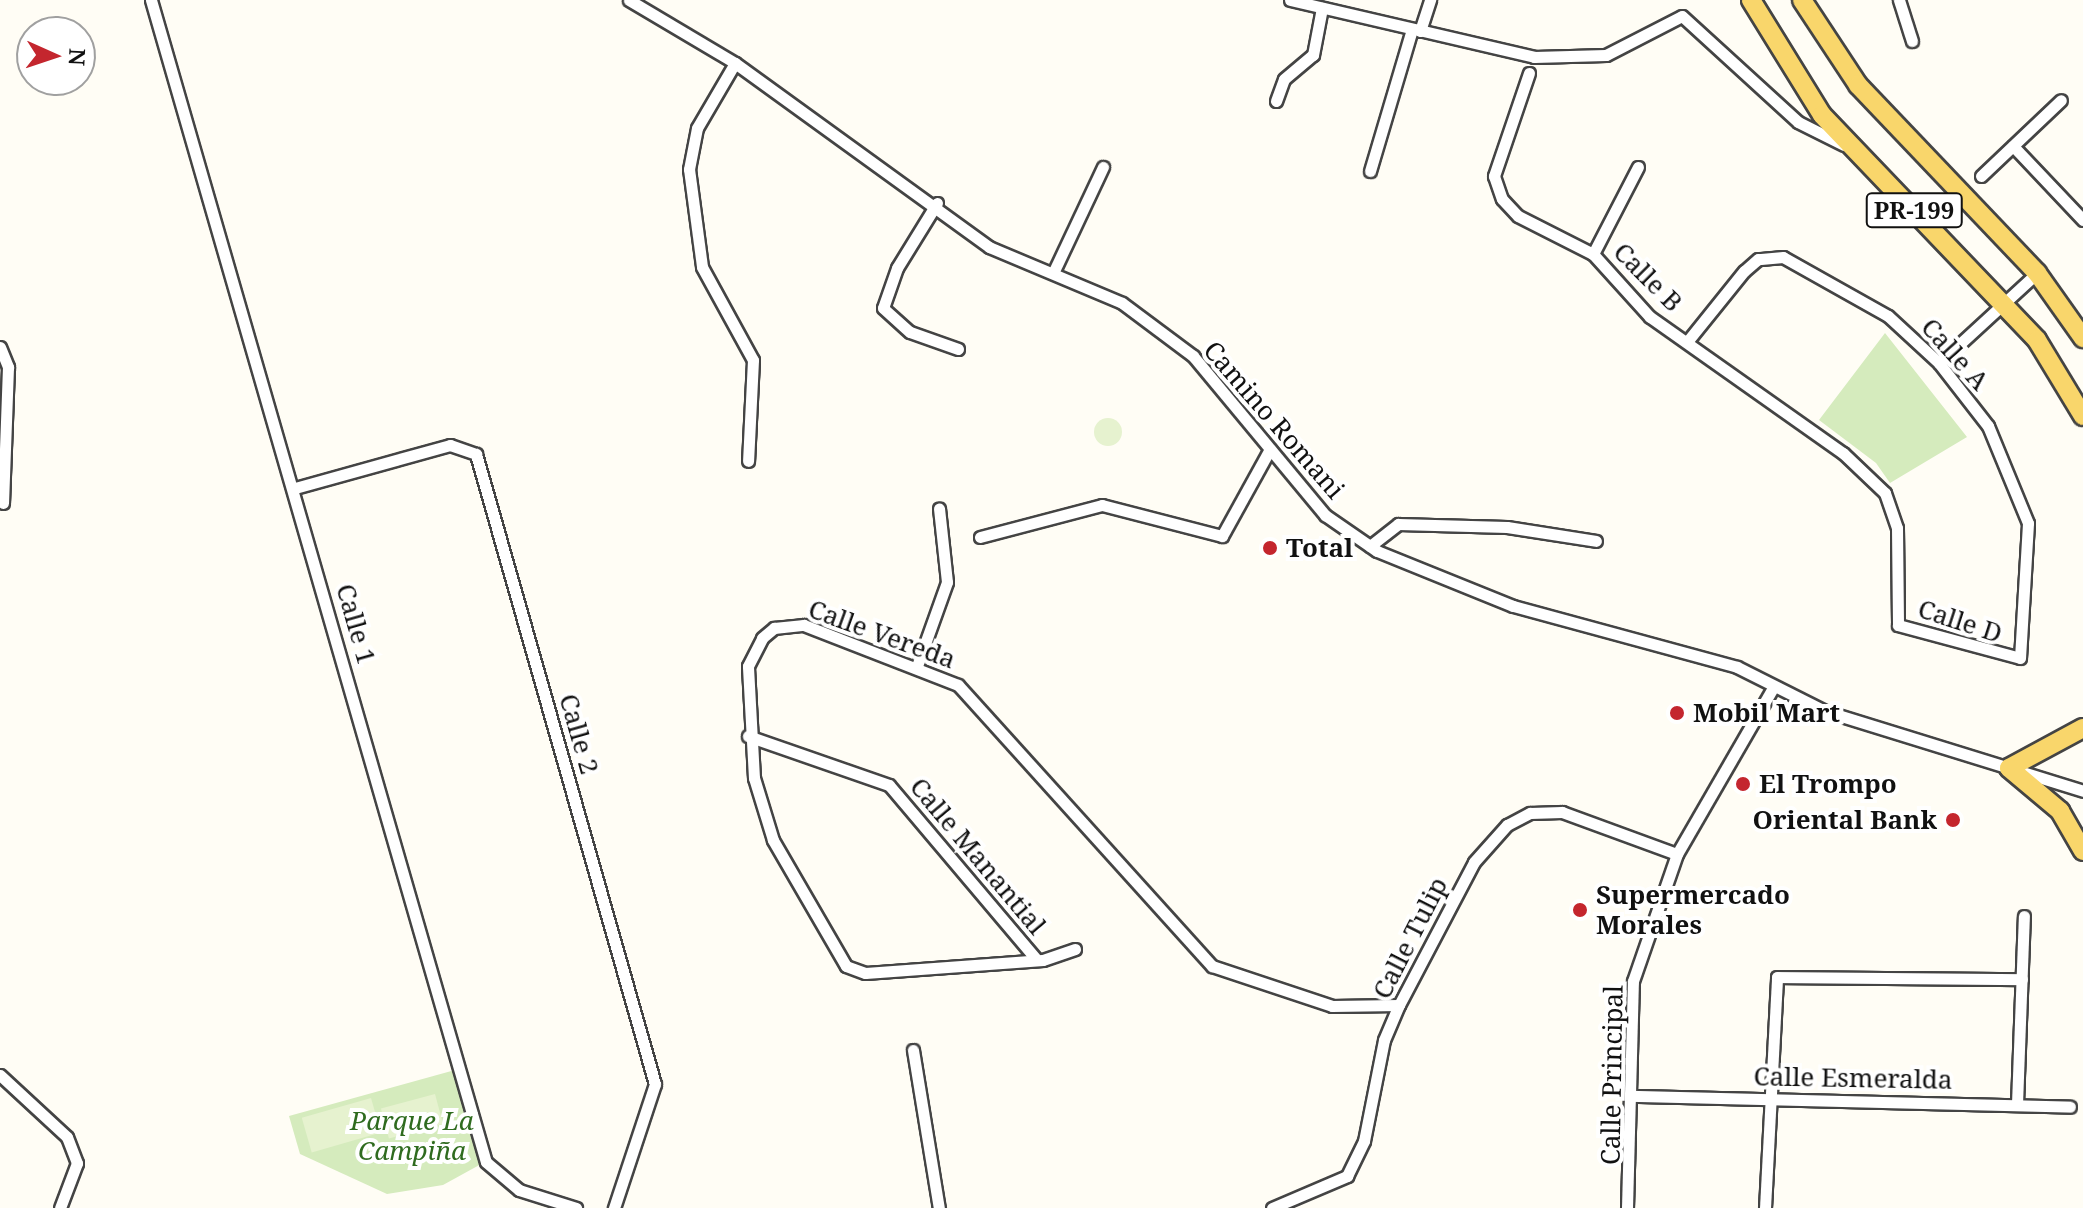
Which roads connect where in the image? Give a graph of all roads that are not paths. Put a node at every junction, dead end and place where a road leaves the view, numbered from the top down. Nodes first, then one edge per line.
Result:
1 (151, 0) edge
2 (629, 0) edge
3 (1290, 0) edge
4 (1430, 0) edge
5 (1751, 0) edge
6 (1802, 0) edge
7 (1899, 0) edge
8 (1322, 8) junction
9 (1416, 30) junction
10 (1912, 41) dead end
11 (735, 63) junction
12 (1529, 73) dead end
13 (2061, 100) dead end
14 (1276, 101) dead end
15 (2013, 146) junction
16 (1858, 153) junction
17 (1103, 167) dead end
18 (1638, 167) dead end
19 (1370, 171) dead end
20 (1981, 176) dead end
21 (937, 203) junction
22 (2083, 220) edge
23 (1593, 254) junction
24 (1054, 271) junction
25 (2037, 273) junction
26 (2004, 302) junction
27 (2083, 338) edge
28 (1687, 342) junction
29 (0, 347) edge
30 (958, 349) dead end
31 (1939, 363) junction
32 (2083, 416) edge
33 (1270, 449) junction
34 (748, 461) dead end
35 (295, 488) junction
36 (3, 503) dead end
37 (939, 508) dead end
38 (980, 537) dead end
39 (1596, 541) dead end
40 (1370, 546) junction
41 (1898, 625) joint
42 (2008, 660) joint
43 (917, 666) junction
44 (1773, 688) junction
45 (2083, 728) edge
46 (748, 736) junction
47 (2009, 768) junction
48 (2083, 791) edge
49 (2083, 851) edge
50 (1677, 854) junction
51 (2024, 916) dead end
52 (1075, 949) dead end
53 (1037, 960) junction
54 (2022, 979) junction
55 (1399, 1005) junction
56 (913, 1050) dead end
57 (0, 1075) edge
58 (1634, 1096) junction
59 (1768, 1097) junction
60 (2017, 1104) junction
61 (2070, 1107) dead end
62 (60, 1208) edge
63 (576, 1208) edge
64 (614, 1208) edge
65 (939, 1208) edge
66 (1272, 1208) edge
67 (1627, 1208) edge
68 (1765, 1208) edge

1 - 35 street, Calle 1
2 - 11 street, Camino Romani
3 - 8 street
4 - 9 street
5 - 16 main road, PR-199
6 - 25 main road, PR-199
7 - 10 street
8 - 9 street
8 - 14 street
9 - 16 street
9 - 19 street
11 - 21 street, Camino Romani
11 - 34 street
12 - 23 street, Calle B
13 - 15 street
15 - 20 street
15 - 22 street
16 - 26 main road, PR-199
17 - 24 street
18 - 23 street
21 - 24 street, Camino Romani
21 - 30 street
23 - 28 street, Calle B
24 - 33 street, Camino Romani
25 - 26 street
25 - 27 main road, PR-199
26 - 31 street
26 - 32 main road, PR-199
28 - 31 street, Calle A
28 - 41 street, Calle B
29 - 36 street
31 - 42 street, Calle A
33 - 38 street
33 - 40 street, Camino Romani
35 - 63 street, Calle 1
35 - 64 street, Calle 2
37 - 43 street
39 - 40 street
40 - 44 street, Camino Romani
41 - 42 street, Calle D
43 - 46 street, Calle Vereda
43 - 55 street, Calle Vereda
44 - 47 street, Camino Romani
44 - 50 street, Calle Principal
45 - 47 main road
46 - 53 street, Calle Manantial
46 - 53 street, Calle Vereda
47 - 48 street, Camino Romani
47 - 49 main road
50 - 55 street, Calle Tulip
50 - 58 street, Calle Principal
51 - 54 street
52 - 53 street, Calle Vereda
54 - 59 street
54 - 60 street
55 - 66 street, Calle Tulip
56 - 65 street
57 - 62 street
58 - 59 street, Calle Esmeralda
58 - 67 street, Calle Principal
59 - 60 street, Calle Esmeralda
59 - 68 street
60 - 61 street, Calle Esmeralda

